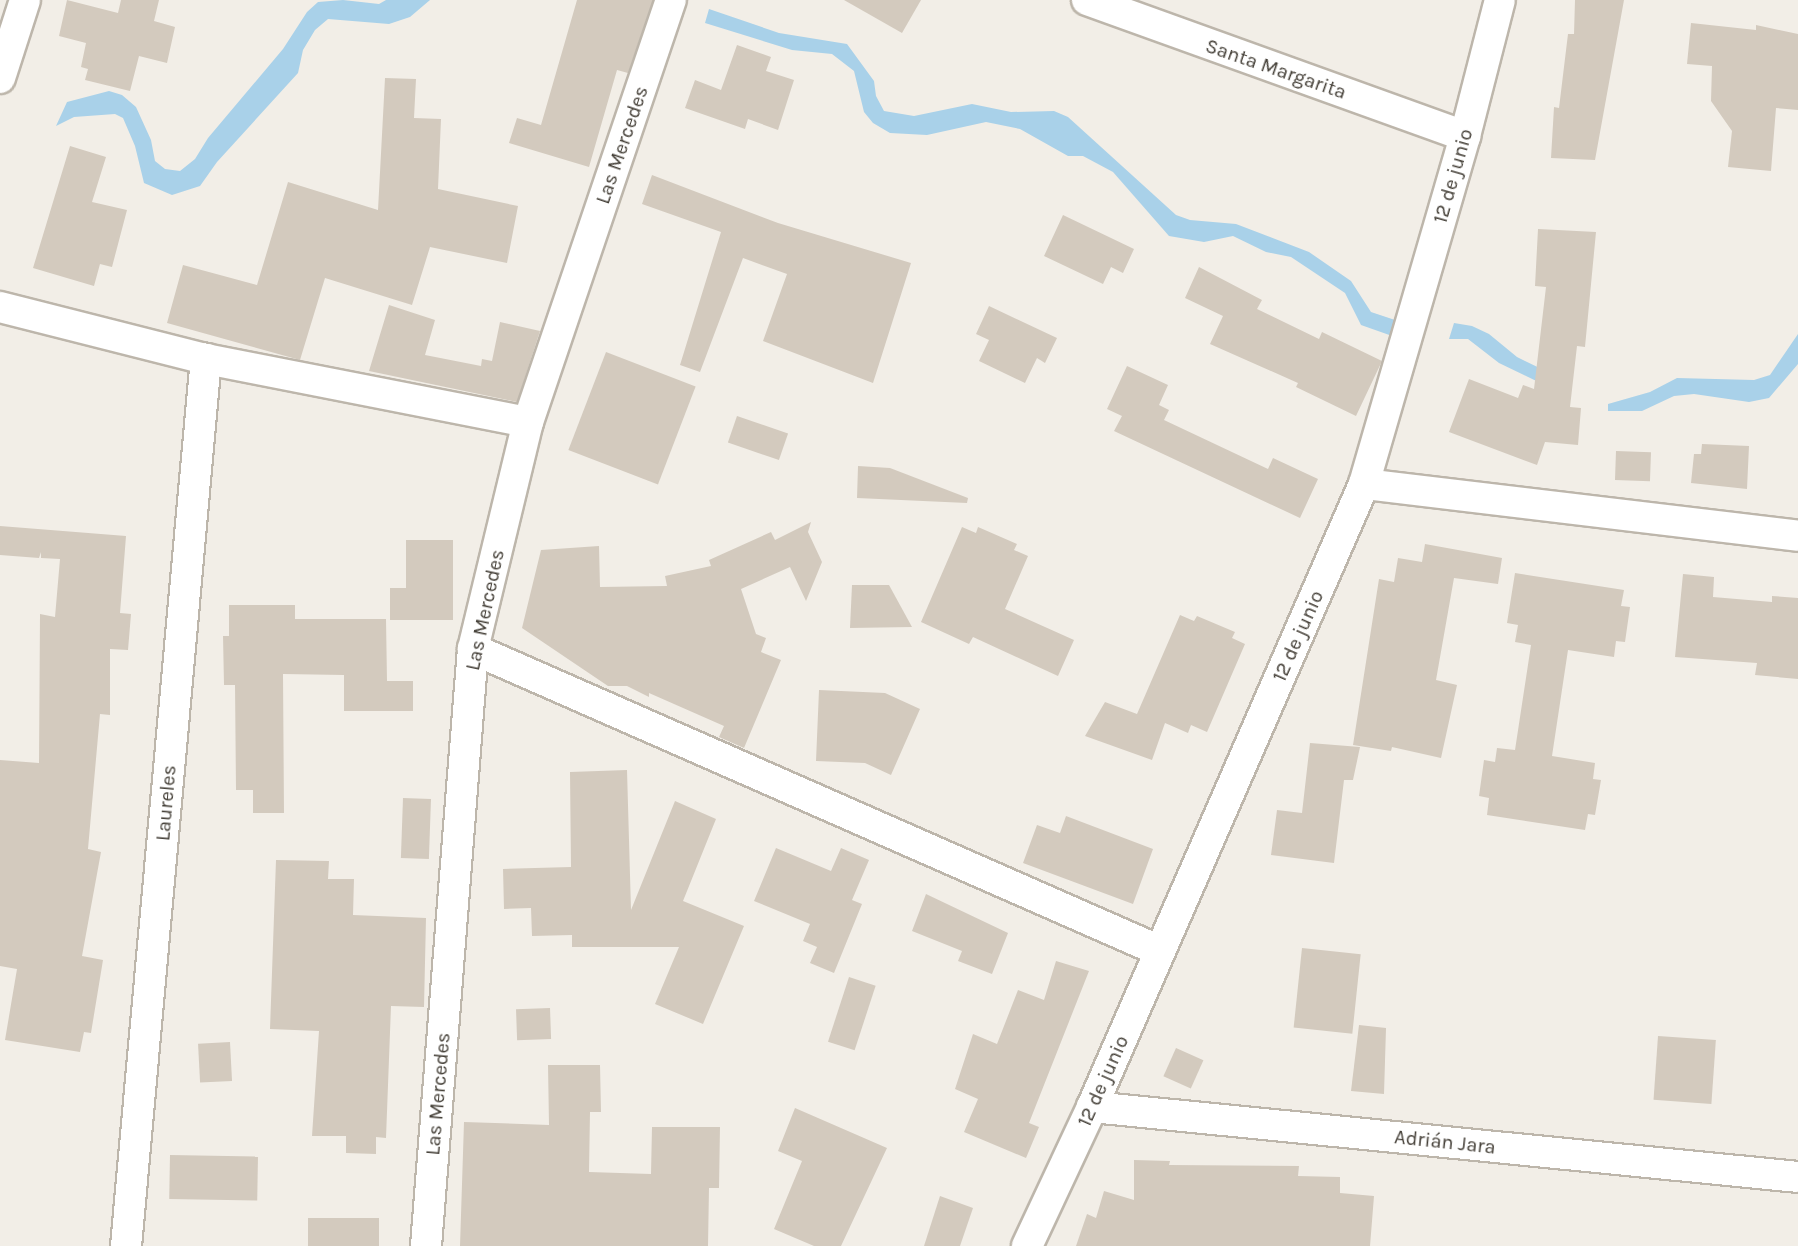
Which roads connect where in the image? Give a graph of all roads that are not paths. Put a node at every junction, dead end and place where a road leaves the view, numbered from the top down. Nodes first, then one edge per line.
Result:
1 (26, 0) edge
2 (671, 0) edge
3 (1087, 0) edge
4 (1500, 0) edge
5 (0, 78) edge
6 (1465, 136) junction
7 (0, 307) edge
8 (38, 316) junction
9 (0, 330) edge
10 (206, 359) junction
11 (528, 422) junction
12 (1364, 484) junction
13 (1798, 536) edge
14 (473, 650) junction
15 (1160, 951) junction
16 (1092, 1107) junction
17 (1798, 1177) edge
18 (126, 1246) edge
19 (426, 1246) edge
20 (1027, 1246) edge

1 - 5 street
2 - 11 street, Las Mercedes
3 - 6 street, Santa Margarita
4 - 6 street, 12 de junio
6 - 12 street, 12 de junio
7 - 8 street
8 - 9 street
8 - 10 street
10 - 11 street
10 - 18 street, Laureles
11 - 14 street, Las Mercedes
12 - 13 street
12 - 15 street, 12 de junio
14 - 15 street
14 - 19 street, Las Mercedes
15 - 16 street, 12 de junio
16 - 17 street, Adrián Jara
16 - 20 street, 12 de junio

